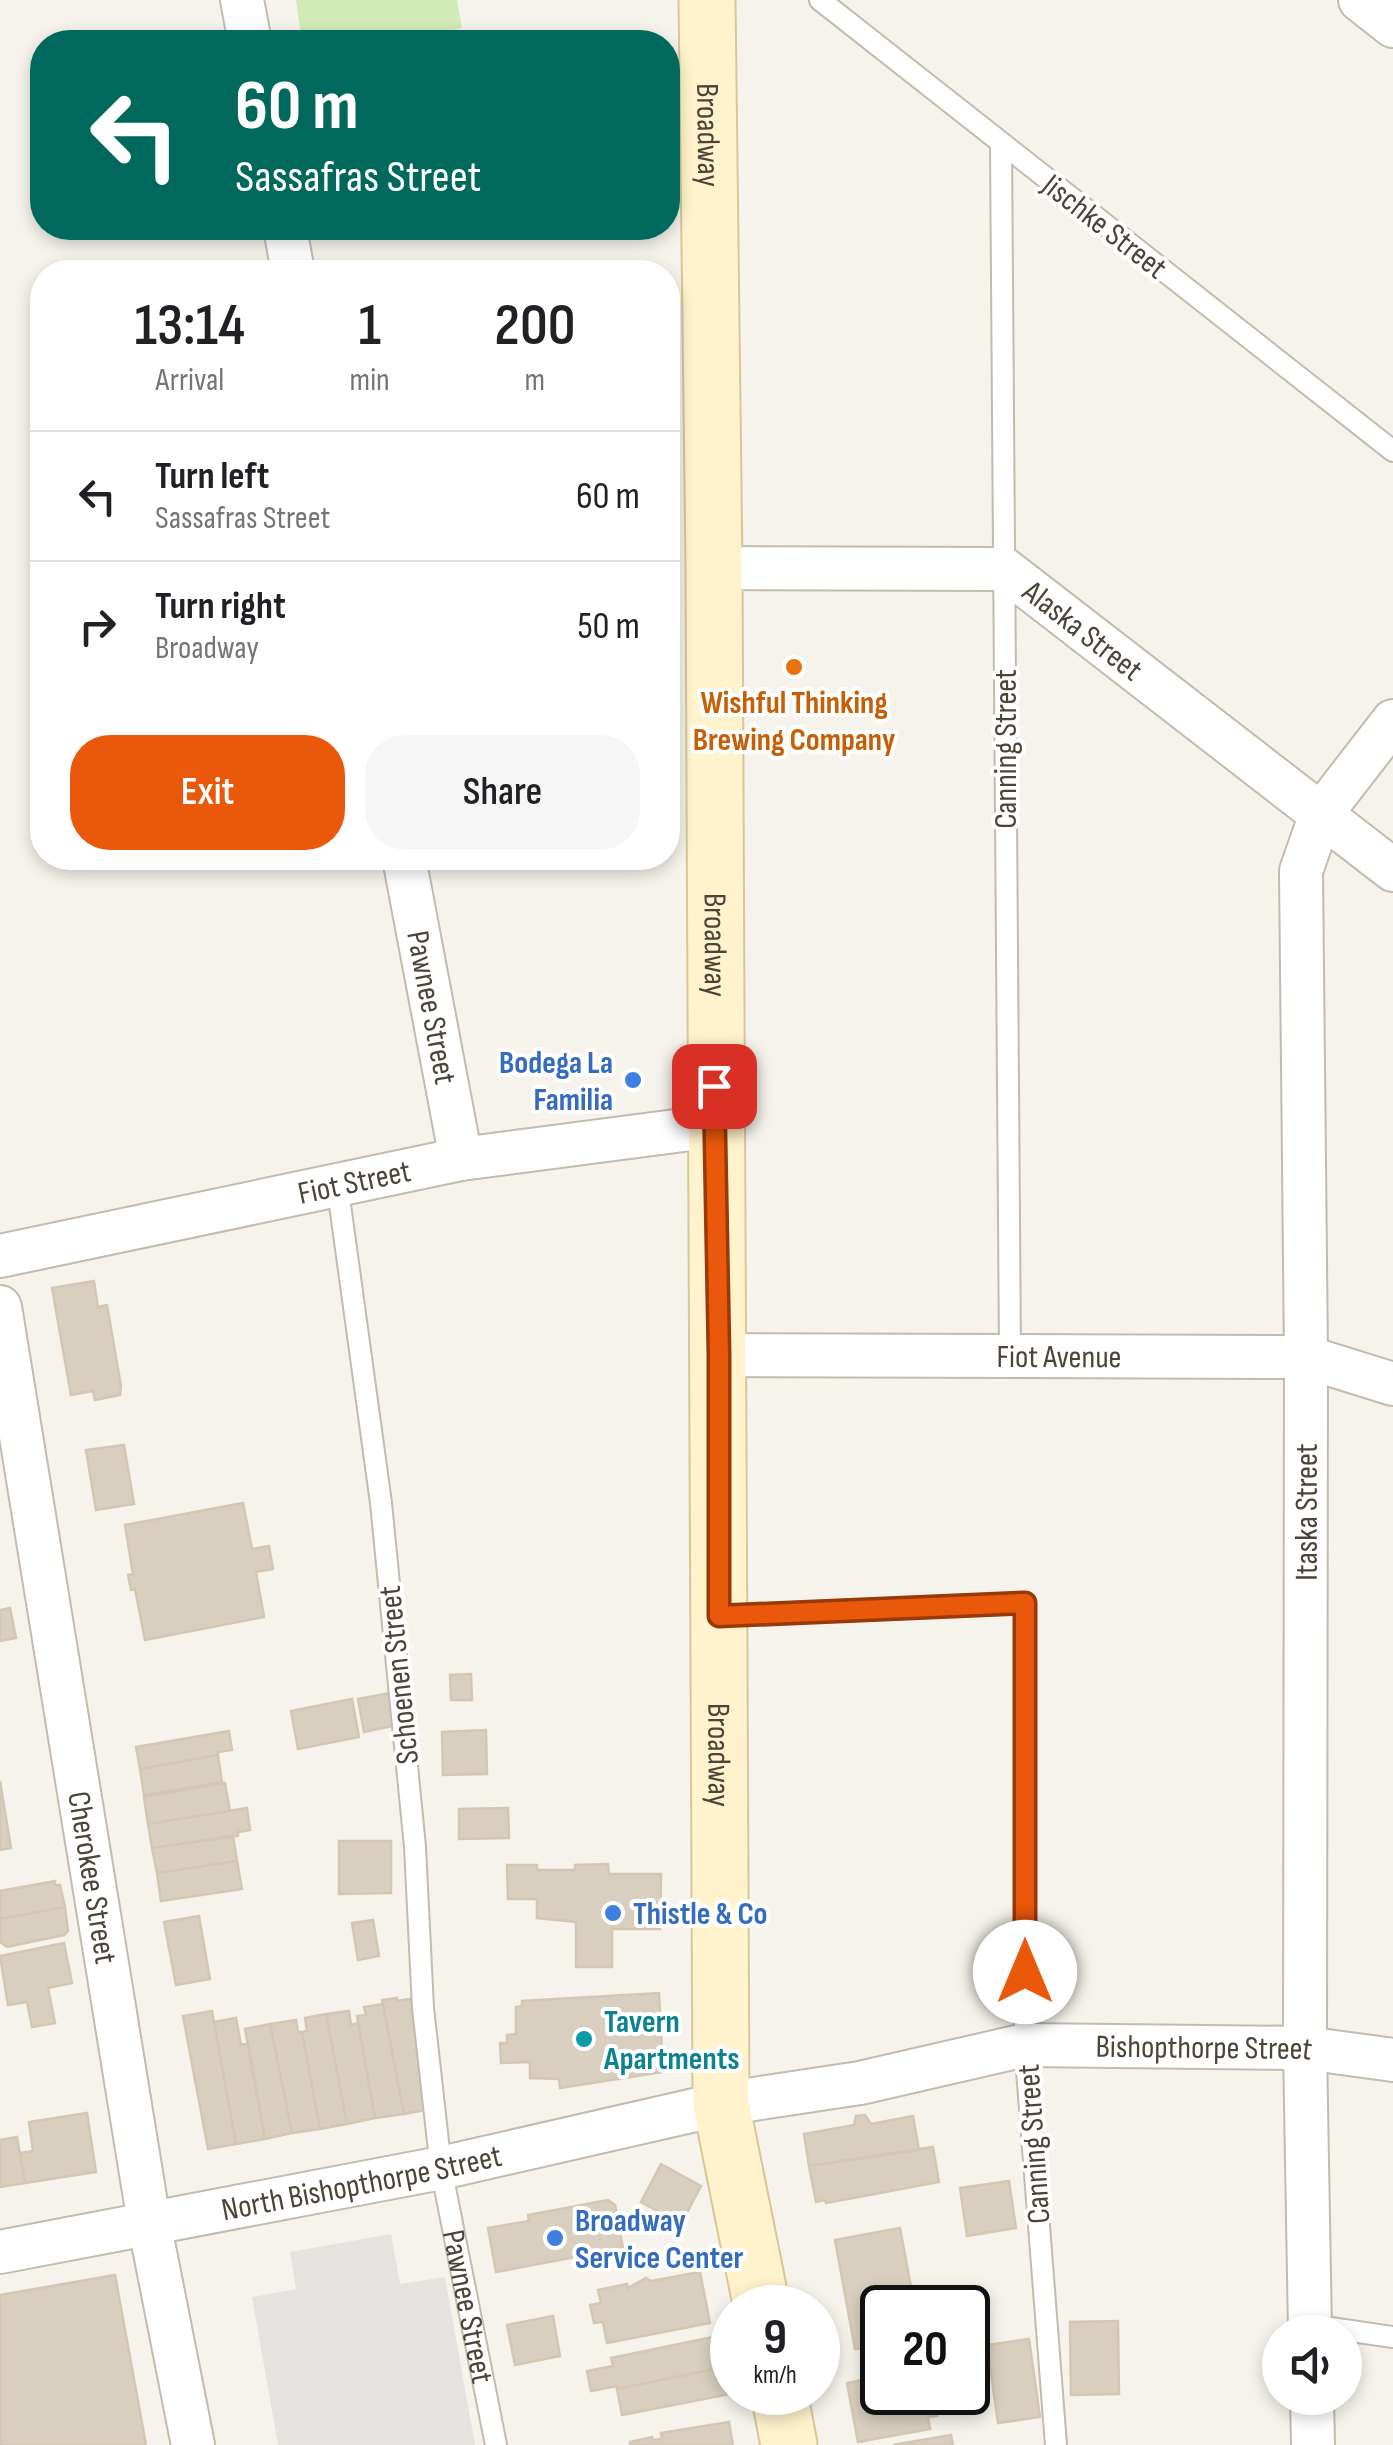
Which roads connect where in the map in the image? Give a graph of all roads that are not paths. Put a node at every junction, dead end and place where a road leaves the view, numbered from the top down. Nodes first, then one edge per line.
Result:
1 (242, 0) edge
2 (706, 0) edge
3 (820, 0) edge
4 (1360, 0) edge
5 (1393, 26) edge
6 (248, 30) edge
7 (1000, 145) junction
8 (1393, 450) edge
9 (714, 568) junction
10 (1004, 569) junction
11 (1393, 721) edge
12 (1320, 814) junction
13 (406, 870) edge
14 (1393, 870) edge
15 (714, 1126) junction
16 (460, 1159) junction
17 (337, 1183) junction
18 (0, 1256) edge
19 (0, 1307) edge
20 (1010, 1354) junction
21 (719, 1355) junction
22 (1306, 1356) junction
23 (1393, 1384) edge
24 (719, 1616) junction
25 (1025, 2045) junction
26 (1305, 2048) junction
27 (1393, 2060) edge
28 (721, 2104) junction
29 (441, 2168) junction
30 (148, 2222) junction
31 (0, 2252) edge
32 (757, 2285) edge
33 (1310, 2315) edge
34 (1362, 2334) edge
35 (1393, 2337) edge
36 (783, 2415) edge
37 (1312, 2415) edge
38 (192, 2445) edge
39 (496, 2445) edge
40 (789, 2445) edge
41 (1056, 2445) edge
42 (1313, 2445) edge

1 - 6 street
2 - 9 main road, Broadway
3 - 7 lane, Jischke Street
4 - 5 street
7 - 8 lane, Jischke Street
7 - 10 lane, Canning Street
9 - 10 street, Alaska Street
9 - 15 main road, Broadway
10 - 12 street, Alaska Street
10 - 20 lane, Canning Street
11 - 12 street, Itaska Street
12 - 14 street, Alaska Street
12 - 22 street, Itaska Street
13 - 16 street, Pawnee Street
15 - 16 street, Fiot Street
15 - 21 main road, Broadway
16 - 17 street, Fiot Street
17 - 18 street, Fiot Street
17 - 29 lane, Schoenen Street
19 - 30 street, Cherokee Street
20 - 21 street, Fiot Avenue
20 - 22 street, Fiot Avenue
21 - 24 main road, Broadway
22 - 23 street, Fiot Avenue
22 - 26 street, Itaska Street
24 - 25 lane, Canning Street
24 - 28 main road, Broadway
25 - 26 street, Bishopthorpe Street
25 - 28 street, Bishopthorpe Street
25 - 41 lane, Canning Street
26 - 27 street, Bishopthorpe Street
26 - 33 street, Itaska Street
28 - 29 street, North Bishopthorpe Street
28 - 32 main road, Broadway
29 - 30 street, North Bishopthorpe Street
29 - 39 lane, Pawnee Street
30 - 31 street, North Bishopthorpe Street
30 - 38 street, Cherokee Street
34 - 35 lane
36 - 40 main road
37 - 42 street

